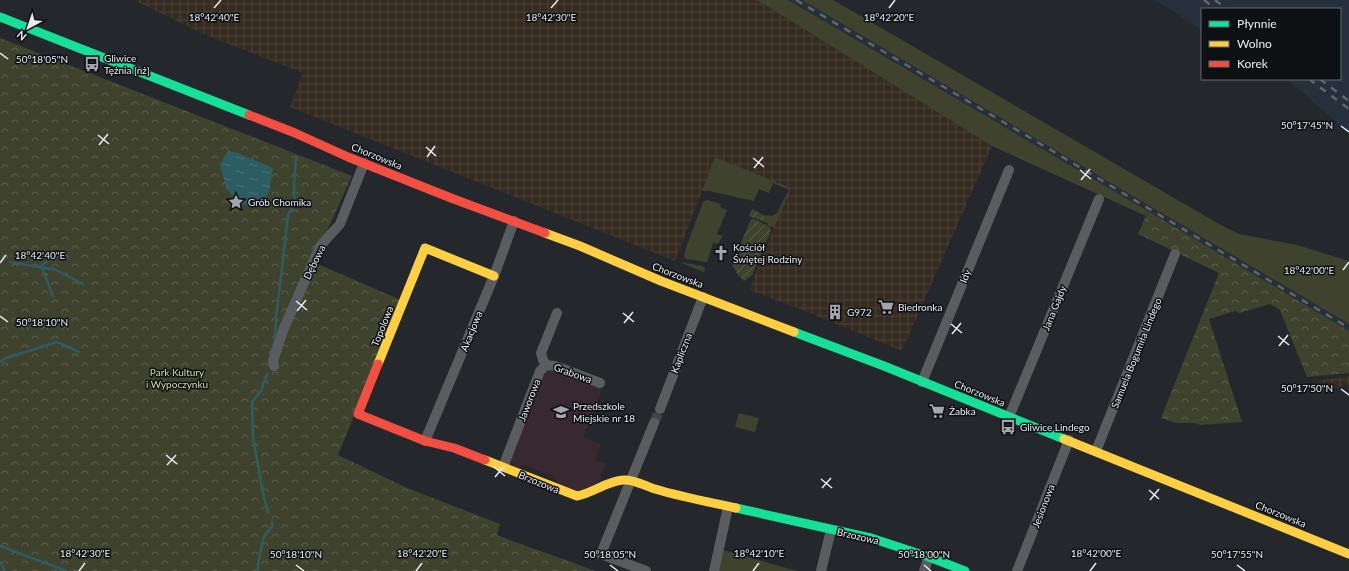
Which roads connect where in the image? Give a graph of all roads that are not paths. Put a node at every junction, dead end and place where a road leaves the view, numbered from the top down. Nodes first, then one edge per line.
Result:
1 (0, 16) edge
2 (364, 163) junction
3 (1009, 170) dead end
4 (1099, 199) dead end
5 (514, 221) junction
6 (1175, 254) dead end
7 (494, 276) junction
8 (703, 297) junction
9 (557, 313) dead end
10 (546, 365) junction
11 (274, 366) dead end
12 (922, 382) junction
13 (600, 383) dead end
14 (660, 409) tunnel mouth
15 (1009, 416) junction
16 (654, 423) tunnel mouth
17 (1069, 440) junction
18 (425, 441) junction
19 (1096, 452) junction
20 (503, 467) junction
21 (630, 480) junction
22 (728, 507) junction
23 (831, 530) junction
24 (1349, 554) edge
25 (929, 557) junction
26 (646, 571) edge
27 (714, 571) edge
28 (822, 571) edge
29 (924, 571) edge
30 (965, 571) edge
31 (1017, 571) edge

1 - 2 main road, Chorzowska
2 - 5 main road, Chorzowska
2 - 11 street, Dębowa
3 - 12 street, Idy
4 - 15 street, Jana Gajdy
5 - 7 street, Akacjowa
5 - 8 main road, Chorzowska
6 - 19 street, Samuela Bogumiła Lindego
7 - 18 street, Akacjowa
7 - 18 main road, Topolowa
8 - 12 main road, Chorzowska
8 - 14 street, Kapliczna
9 - 10 street
10 - 13 street, Grabowa
10 - 20 street, Jaworowa
12 - 15 main road, Chorzowska
15 - 17 main road, Chorzowska
16 - 21 street
17 - 19 main road, Chorzowska
17 - 31 street, Jesionowa
18 - 20 main road, Brzozowa
19 - 24 main road, Chorzowska
20 - 21 main road, Brzozowa
21 - 22 main road, Brzozowa
21 - 26 street
22 - 23 main road, Brzozowa
22 - 27 street
23 - 25 main road, Brzozowa
23 - 28 street, Brzozowa
25 - 29 street
25 - 30 main road, Brzozowa

